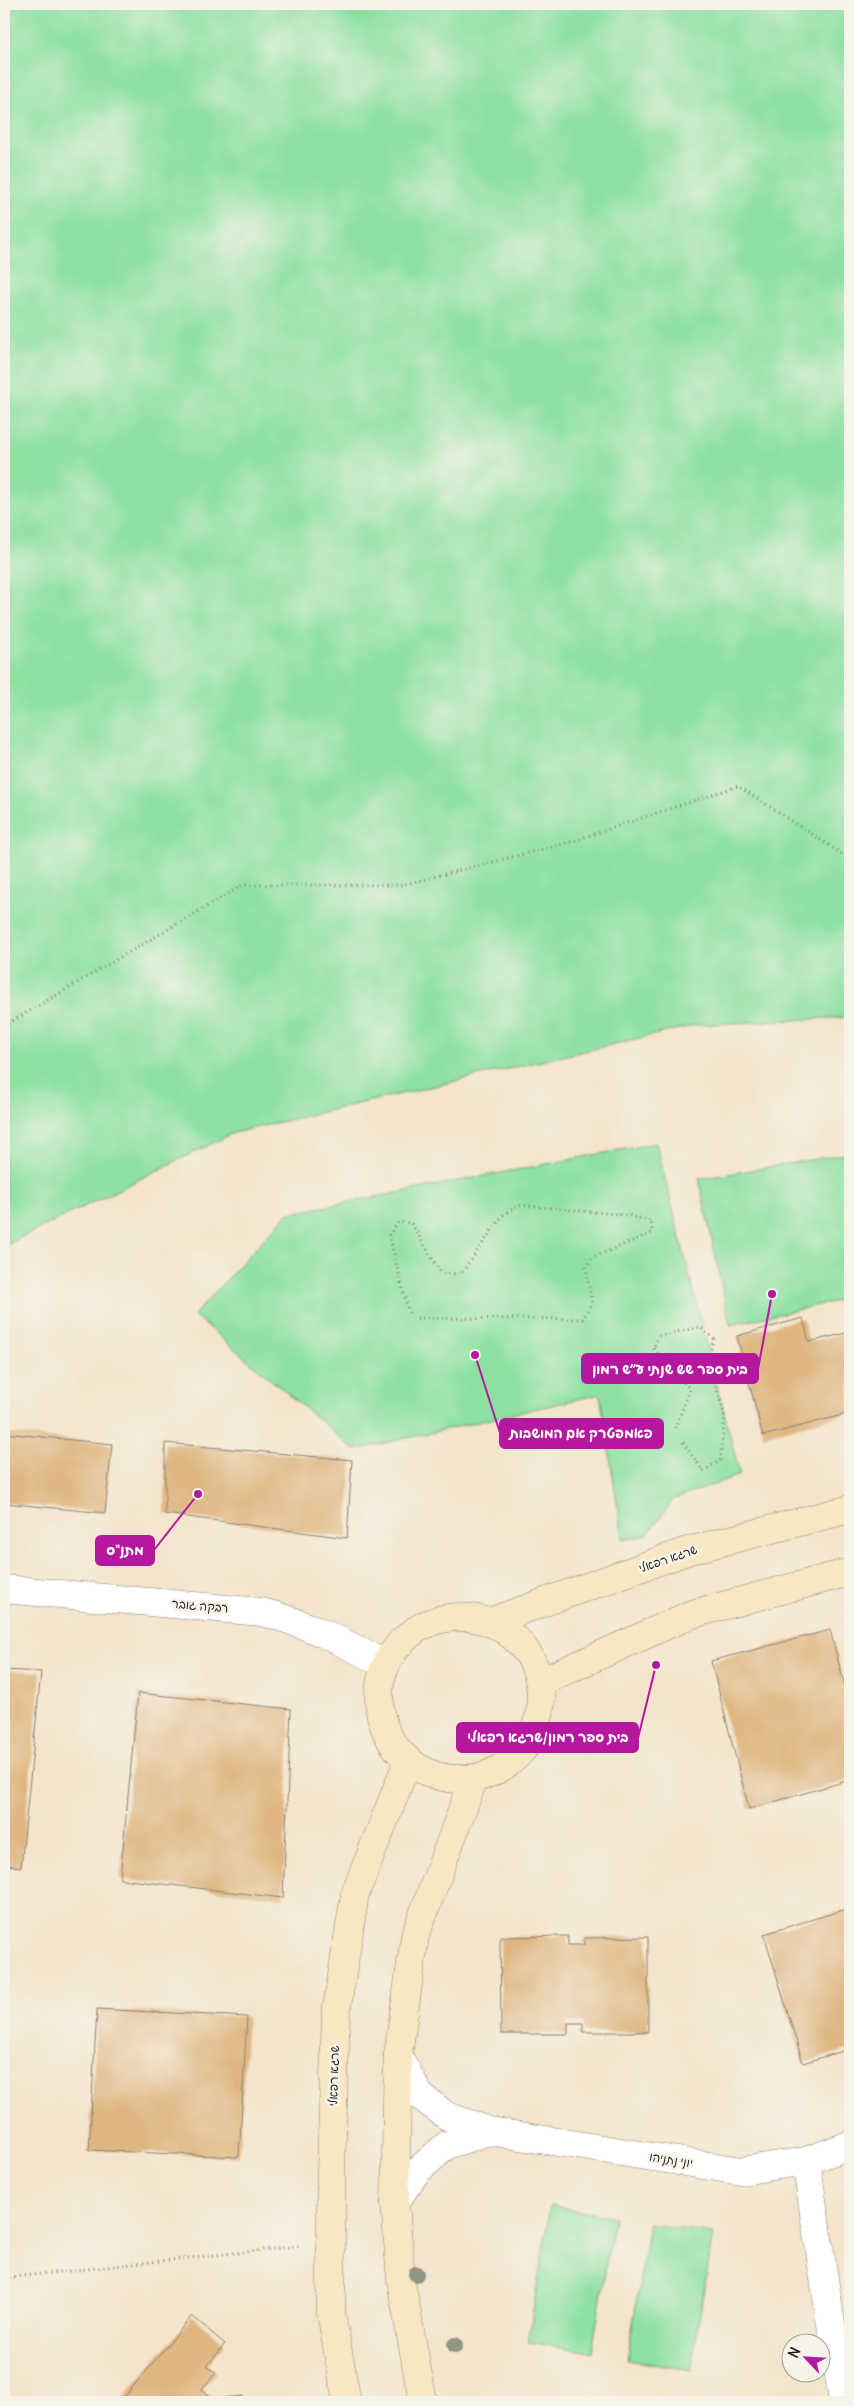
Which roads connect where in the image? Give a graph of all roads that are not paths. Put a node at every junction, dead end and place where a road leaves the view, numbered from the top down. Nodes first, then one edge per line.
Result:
1 (850, 1508) edge
2 (850, 1572) edge
3 (4, 1589) edge
4 (489, 1622) junction
5 (386, 1665) junction
6 (540, 1682) junction
7 (408, 1760) junction
8 (474, 1778) junction
9 (398, 2055) junction
10 (489, 2131) junction
11 (850, 2145) edge
12 (806, 2161) junction
13 (395, 2202) junction
14 (348, 2402) edge
15 (423, 2402) edge
16 (843, 2402) edge

1 - 4 street, שרגא רפאלי
2 - 6 street
3 - 5 street, רבקה גובר
4 - 5 street
4 - 6 street
5 - 7 street
6 - 8 street
7 - 8 street
7 - 14 street, שרגא רפאלי
8 - 9 street
9 - 10 street, יוני נתניהו
9 - 13 street
10 - 12 street, יוני נתניהו
10 - 13 street, יוני נתניהו
11 - 12 street, יוני נתניהו
12 - 16 street
13 - 15 street

